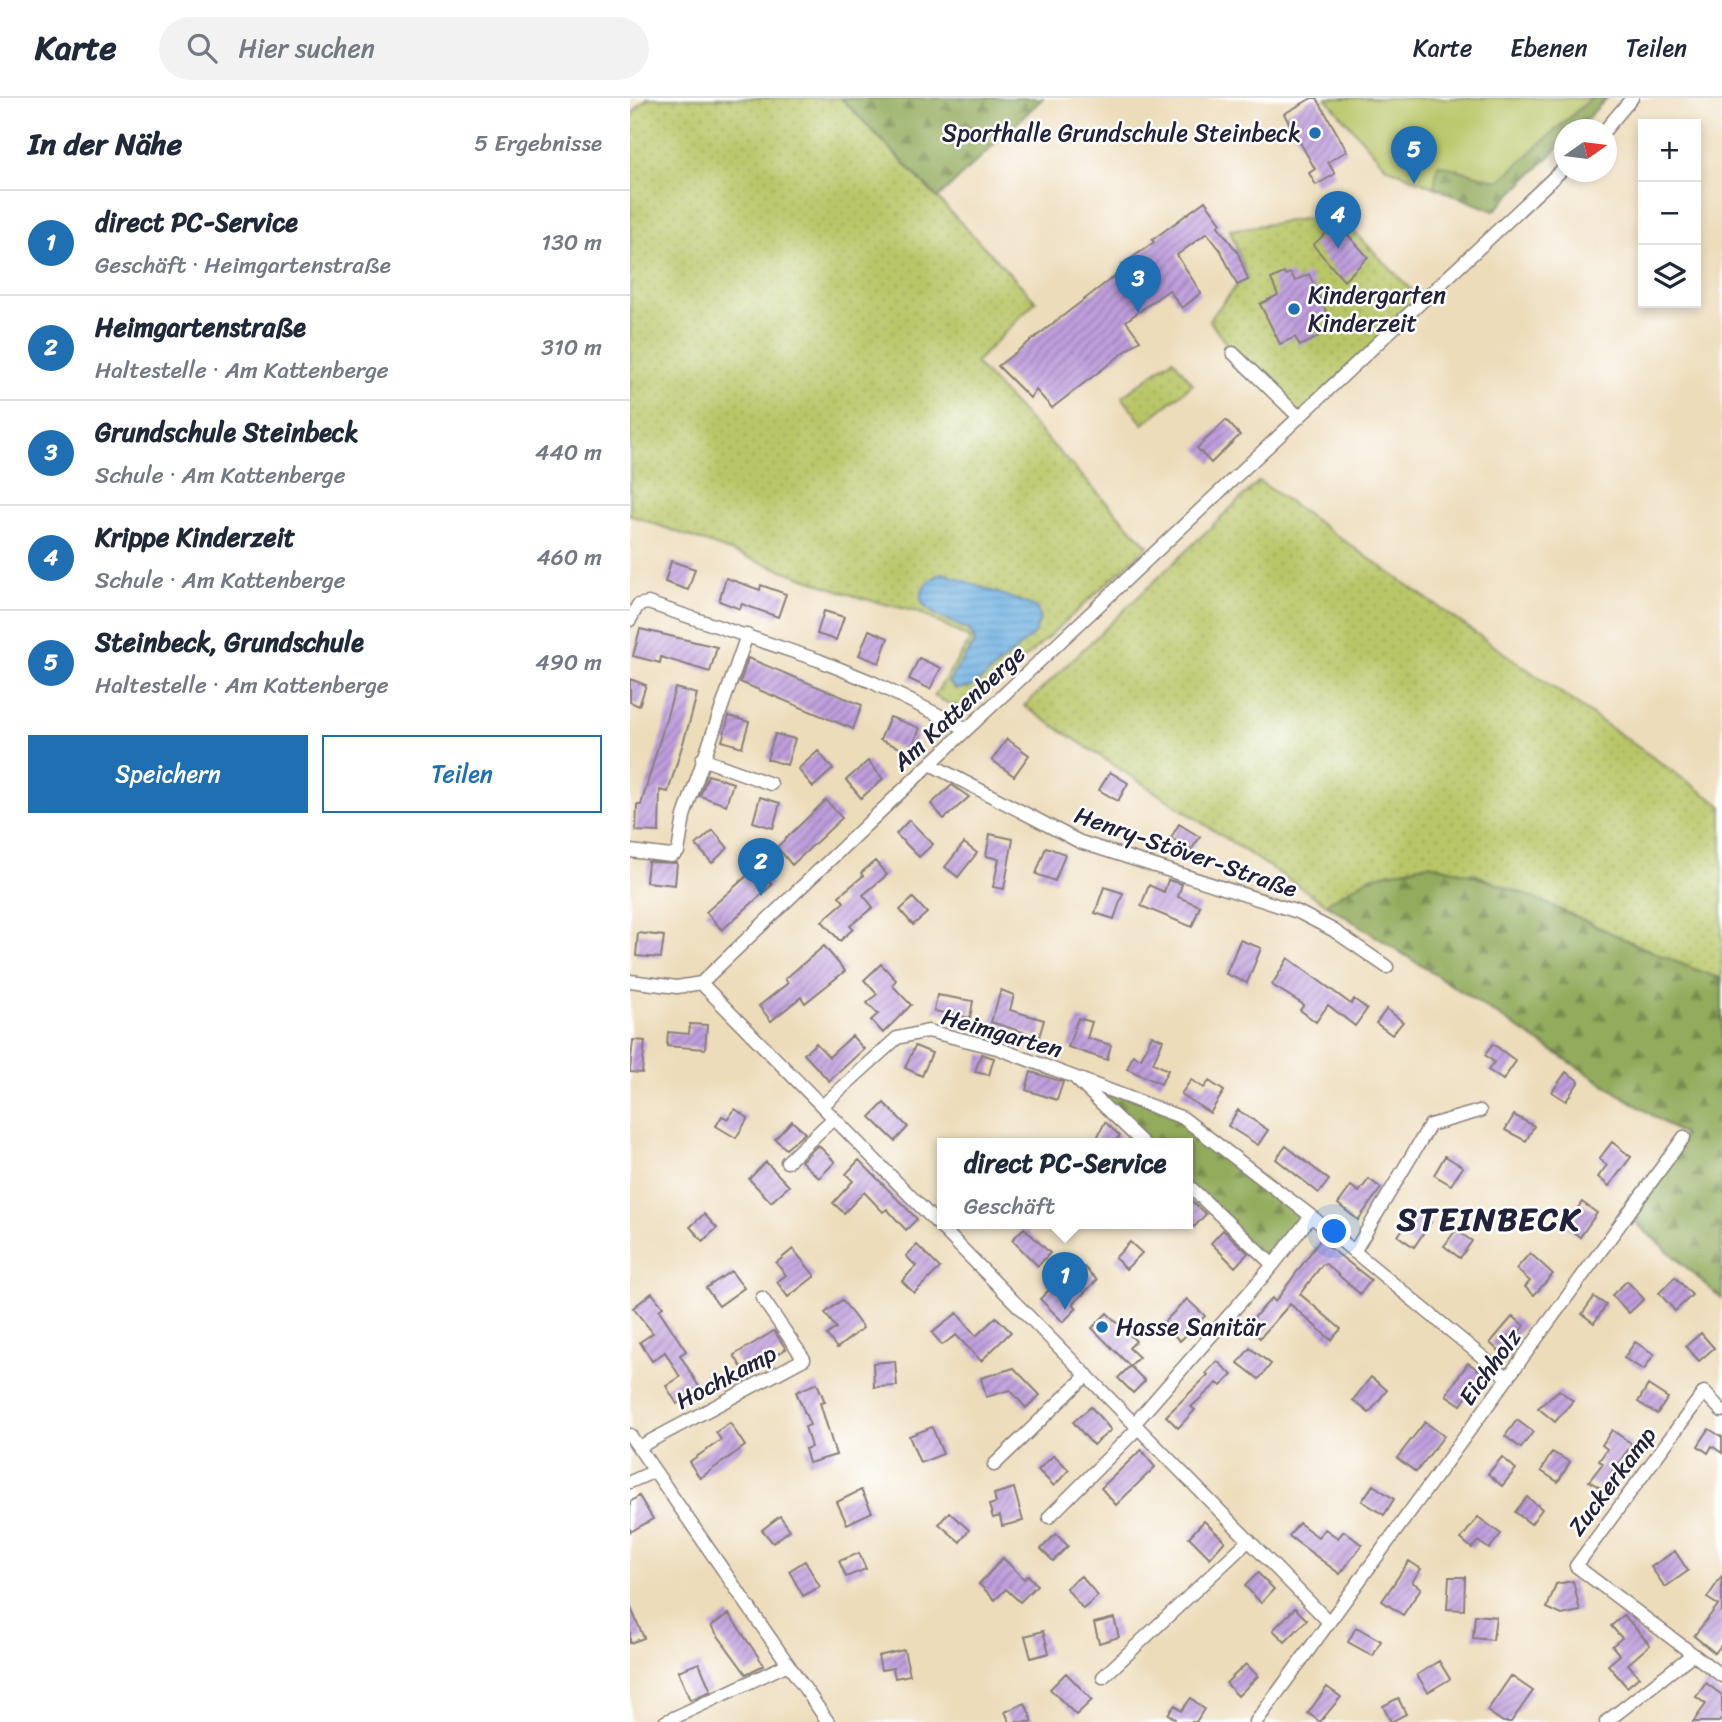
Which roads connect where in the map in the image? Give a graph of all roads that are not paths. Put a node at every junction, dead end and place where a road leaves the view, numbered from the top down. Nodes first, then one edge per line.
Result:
1 (1628, 101) edge
2 (1614, 119) edge
3 (1554, 177) edge
4 (1233, 353) dead end
5 (1299, 417) junction
6 (630, 620) edge
7 (747, 635) junction
8 (967, 729) junction
9 (702, 760) junction
10 (930, 764) junction
11 (771, 784) dead end
12 (630, 851) edge
13 (1387, 967) dead end
14 (630, 981) edge
15 (701, 983) junction
16 (1072, 1075) junction
17 (822, 1106) junction
18 (1480, 1111) dead end
19 (834, 1118) junction
20 (1684, 1137) dead end
21 (1138, 1138) edge
22 (787, 1162) dead end
23 (1193, 1190) edge
24 (1311, 1216) junction
25 (937, 1223) edge
26 (943, 1229) edge
27 (1354, 1252) junction
28 (1273, 1265) junction
29 (762, 1298) dead end
30 (1087, 1375) junction
31 (1507, 1378) junction
32 (1722, 1411) edge
33 (1136, 1426) junction
34 (630, 1435) edge
35 (639, 1447) junction
36 (994, 1465) dead end
37 (655, 1471) junction
38 (630, 1482) edge
39 (1049, 1517) dead end
40 (1249, 1540) junction
41 (1329, 1622) junction
42 (1693, 1654) junction
43 (788, 1664) junction
44 (1722, 1676) edge
45 (1103, 1677) dead end
46 (665, 1722) edge
47 (828, 1722) edge
48 (1256, 1722) edge
49 (1606, 1722) edge

1 - 2 street
3 - 5 street, Am Kattenberge
4 - 5 street
5 - 8 street, Am Kattenberge
6 - 7 street
7 - 8 street
7 - 9 street
8 - 10 street, Am Kattenberge
9 - 11 street
9 - 12 street
10 - 13 street, Henry-Stöver-Straße
10 - 15 street, Am Kattenberge
14 - 15 street
15 - 17 street
16 - 17 street, Heimgarten
16 - 21 street, Heimgarten
16 - 24 street, Heimgarten
17 - 19 street
18 - 27 street
19 - 22 street
19 - 25 street
20 - 31 street, Eichholz
23 - 28 street
24 - 27 street, Heimgarten
24 - 28 street
26 - 30 street
27 - 31 street, Heimgarten
28 - 33 street
29 - 35 street, Hochkamp
30 - 33 street
30 - 36 street
31 - 41 street, Eichholz
32 - 42 street, Zuckerkamp
33 - 39 street
33 - 40 street
34 - 35 street
35 - 37 street
37 - 38 street
37 - 43 street
40 - 41 street
40 - 45 street
41 - 48 street, Eichholz
42 - 44 street, Zuckerkamp
42 - 49 street
43 - 46 street
43 - 47 street

